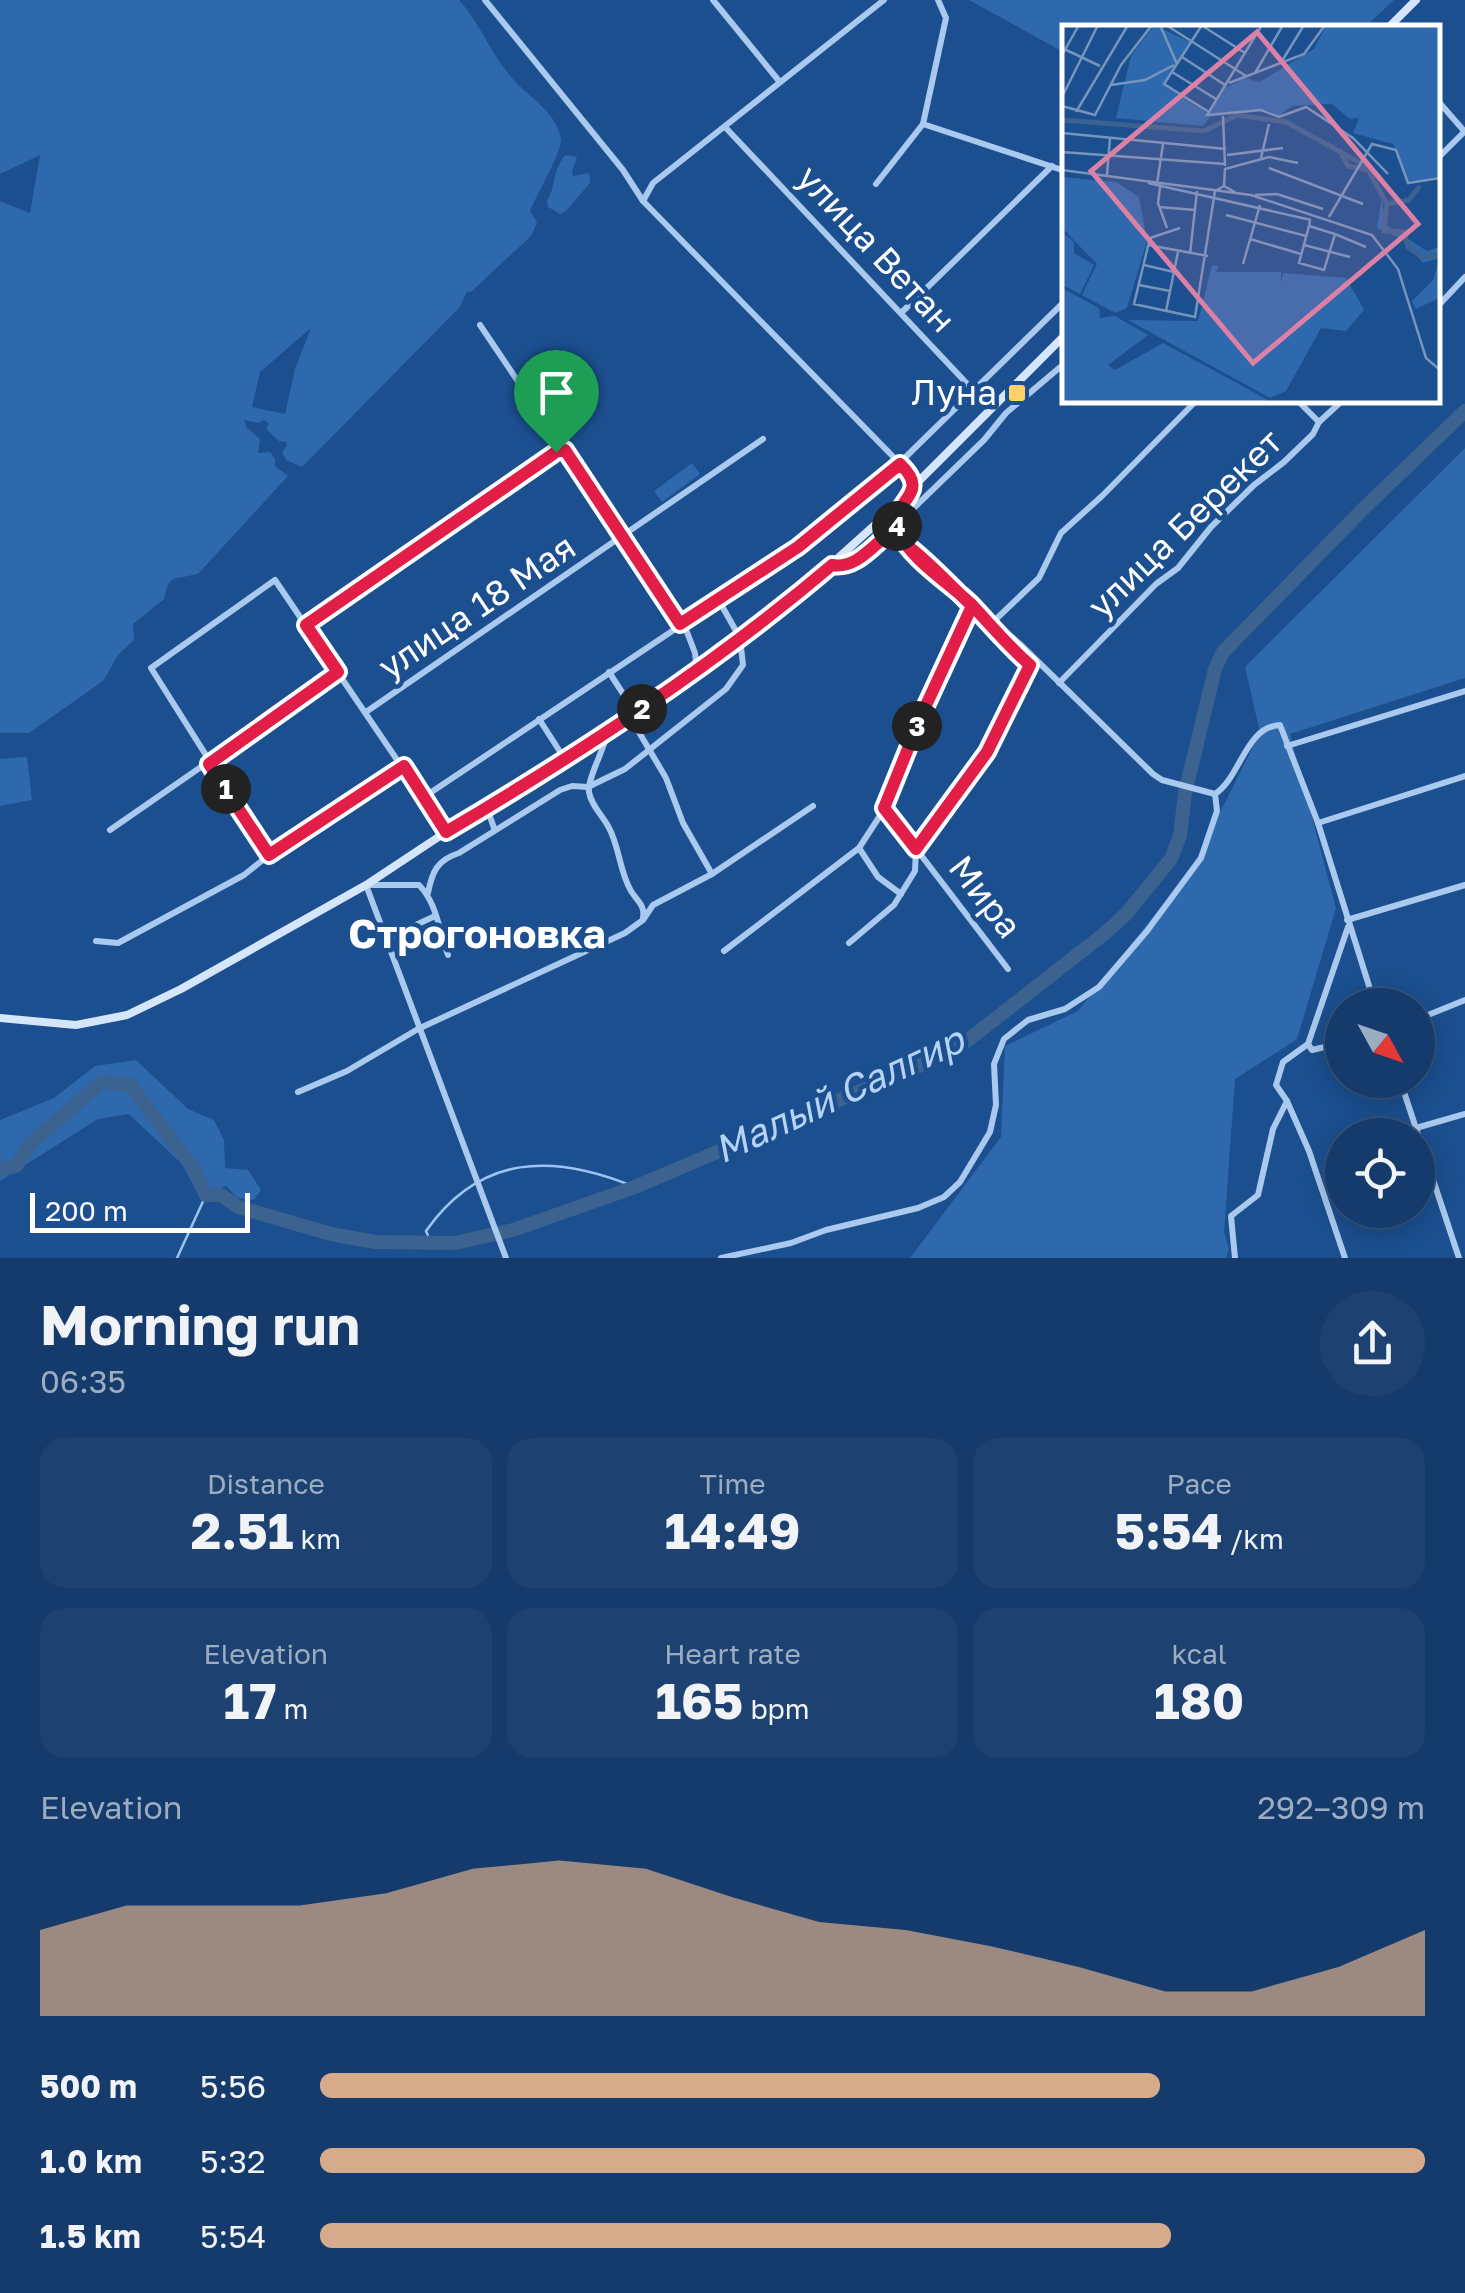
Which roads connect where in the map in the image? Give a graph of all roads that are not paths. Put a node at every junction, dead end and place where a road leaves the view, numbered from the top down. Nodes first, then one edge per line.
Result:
1 (485, 0) edge
2 (714, 0) edge
3 (884, 0) edge
4 (938, 0) edge
5 (1416, 0) edge
6 (1393, 25) edge
7 (779, 81) junction
8 (1440, 102) edge
9 (923, 124) junction
10 (725, 127) junction
11 (1465, 131) edge
12 (1440, 156) edge
13 (1052, 166) junction
14 (1062, 170) edge
15 (876, 184) dead end
16 (643, 201) junction
17 (1465, 278) edge
18 (1440, 304) edge
19 (1062, 305) edge
20 (901, 313) junction
21 (480, 325) dead end
22 (1062, 338) edge
23 (1062, 366) edge
24 (974, 388) junction
25 (1194, 402) edge
26 (1299, 402) edge
27 (1341, 402) edge
28 (989, 408) junction
29 (1319, 422) junction
30 (961, 436) junction
31 (763, 439) dead end
32 (984, 440) junction
33 (565, 450) junction
34 (900, 464) junction
35 (914, 484) junction
36 (897, 524) junction
37 (888, 534) junction
38 (900, 536) junction
39 (624, 537) junction
40 (832, 565) junction
41 (718, 599) junction
42 (972, 606) junction
43 (993, 622) junction
44 (680, 624) junction
45 (306, 625) junction
46 (740, 638) junction
47 (1030, 665) junction
48 (697, 670) junction
49 (1044, 670) junction
50 (338, 672) junction
51 (610, 672) junction
52 (1059, 682) junction
53 (1465, 691) edge
54 (366, 712) junction
55 (630, 717) junction
56 (539, 720) junction
57 (608, 733) junction
58 (1288, 746) junction
59 (648, 748) junction
60 (566, 761) junction
61 (209, 764) junction
62 (404, 766) junction
63 (1465, 776) edge
64 (588, 788) junction
65 (1215, 794) junction
66 (424, 797) junction
67 (812, 806) dead end
68 (487, 808) junction
69 (884, 808) junction
70 (1318, 823) junction
71 (494, 828) junction
72 (110, 830) dead end
73 (446, 832) junction
74 (859, 848) junction
75 (916, 849) junction
76 (269, 855) junction
77 (712, 874) junction
78 (366, 885) junction
79 (1465, 886) edge
80 (428, 894) junction
81 (900, 894) junction
82 (642, 905) junction
83 (653, 905) junction
84 (436, 916) junction
85 (643, 920) junction
86 (1348, 922) junction
87 (386, 940) junction
88 (96, 941) dead end
89 (849, 943) dead end
90 (724, 951) dead end
91 (448, 956) dead end
92 (1008, 969) dead end
93 (1369, 988) edge
94 (1465, 1000) edge
95 (1435, 1013) edge
96 (0, 1018) edge
97 (418, 1029) junction
98 (1308, 1044) junction
99 (1325, 1047) edge
100 (298, 1092) dead end
101 (1287, 1101) junction
102 (1465, 1114) edge
103 (1435, 1123) edge
104 (1435, 1185) edge
105 (1236, 1257) edge
106 (506, 1258) edge
107 (721, 1258) edge
108 (1345, 1258) edge
109 (1459, 1258) edge

1 - 16 street
2 - 7 street
3 - 7 street
4 - 9 street
5 - 6 main road
7 - 10 street
8 - 11 street
9 - 13 street
9 - 15 street
10 - 16 street
10 - 20 street, улица Ветан
11 - 12 street
13 - 14 street
13 - 20 street
16 - 34 street
17 - 18 street
19 - 24 street
20 - 24 street, улица Ветан
21 - 33 street
22 - 28 main road
23 - 32 street
24 - 28 street, улица Ветан
24 - 34 street
25 - 43 street
26 - 29 street
27 - 29 street, улица Берекет
28 - 30 main road
29 - 52 street, улица Берекет
30 - 32 street
30 - 35 main road
31 - 39 street, улица 18 Мая
32 - 36 street
33 - 39 street
33 - 45 street
34 - 35 street
34 - 41 street
35 - 36 street
35 - 40 main road
36 - 37 street
36 - 38 street
37 - 38 street
37 - 40 street
38 - 42 street
39 - 44 street
39 - 54 street, улица 18 Мая
40 - 46 main road
41 - 44 street
41 - 46 street
42 - 43 street
42 - 47 street
42 - 69 street
43 - 49 street
44 - 48 street
44 - 51 street
45 - 50 street
45 - 61 street
46 - 48 main road
46 - 59 street
47 - 49 street
47 - 75 street
48 - 55 main road
49 - 52 street
50 - 54 street
50 - 61 street, улица 18 Мая
51 - 55 street
51 - 56 street
52 - 65 street
53 - 58 street
54 - 62 street
55 - 57 main road
55 - 59 street
56 - 60 street
56 - 66 street
57 - 60 main road
57 - 64 street
58 - 65 street
58 - 70 street
59 - 64 street
59 - 77 street
60 - 68 main road
61 - 72 street, улица 18 Мая
61 - 76 street
62 - 66 street
62 - 76 street
63 - 70 street
64 - 71 street
64 - 82 street
65 - 107 street
66 - 73 street
67 - 77 street
68 - 71 street
68 - 73 main road
69 - 74 street
69 - 75 street, Мира
70 - 86 street
71 - 80 street
73 - 78 main road
74 - 81 street
74 - 90 street
75 - 81 street
75 - 92 street, Мира
76 - 88 street
77 - 83 street
78 - 80 street
78 - 87 street
78 - 96 main road
79 - 86 street
80 - 84 street
81 - 89 street
82 - 83 street
82 - 85 street
83 - 85 street
84 - 87 street
84 - 91 street
85 - 97 street
86 - 93 street
86 - 98 street
87 - 97 street
94 - 95 street
97 - 100 street
97 - 106 street
98 - 99 street
98 - 101 street
101 - 105 street
101 - 108 street
102 - 103 street
104 - 109 street

